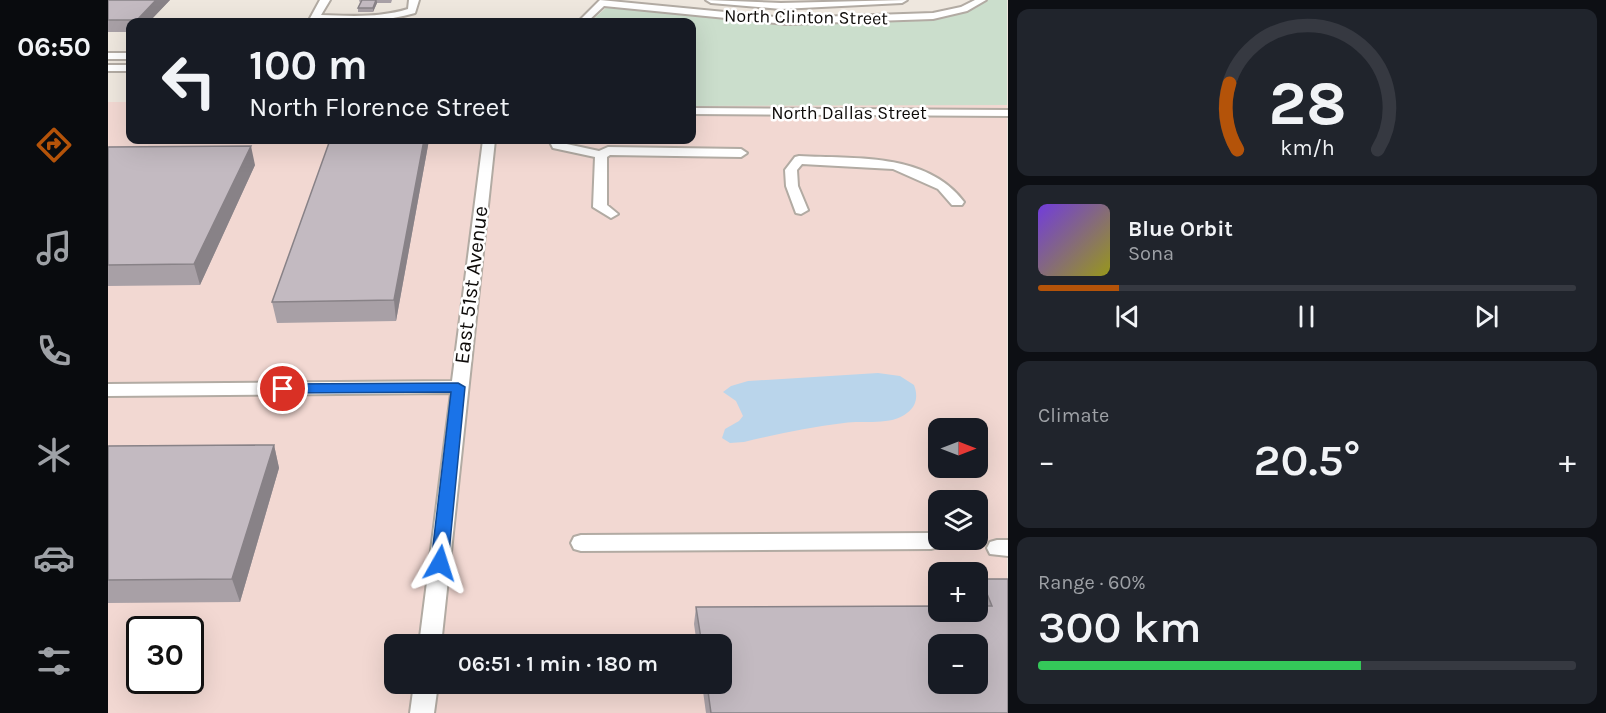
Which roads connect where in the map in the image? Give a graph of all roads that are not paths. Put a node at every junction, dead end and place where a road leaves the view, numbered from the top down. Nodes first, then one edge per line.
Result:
1 (325, 0) edge
2 (414, 0) edge
3 (710, 0) edge
4 (902, 0) edge
5 (604, 2) edge
6 (817, 2) edge
7 (977, 3) edge
8 (701, 14) junction
9 (314, 18) edge
10 (375, 18) edge
11 (586, 18) edge
12 (828, 20) junction
13 (108, 56) edge
14 (126, 56) edge
15 (108, 68) edge
16 (126, 68) edge
17 (696, 111) edge
18 (1008, 112) edge
19 (488, 144) edge
20 (556, 144) edge
21 (741, 153) dead end
22 (601, 155) junction
23 (957, 202) dead end
24 (801, 210) dead end
25 (612, 214) dead end
26 (458, 387) junction
27 (108, 390) edge
28 (928, 542) edge
29 (581, 543) dead end
30 (431, 634) edge
31 (425, 694) edge
32 (422, 713) edge

1 - 9 street
2 - 10 street
3 - 6 street
3 - 8 street
4 - 6 street
5 - 8 street, North Clinton Street
5 - 11 street
6 - 12 street
7 - 12 street, North Clinton Street
8 - 12 street, North Clinton Street
13 - 14 street
15 - 16 street
17 - 18 street, North Dallas Street
19 - 26 street, East 51st Avenue
20 - 22 street
21 - 22 street
22 - 25 street
23 - 24 street
26 - 27 street
26 - 30 street, East 51st Avenue
28 - 29 street
31 - 32 street

